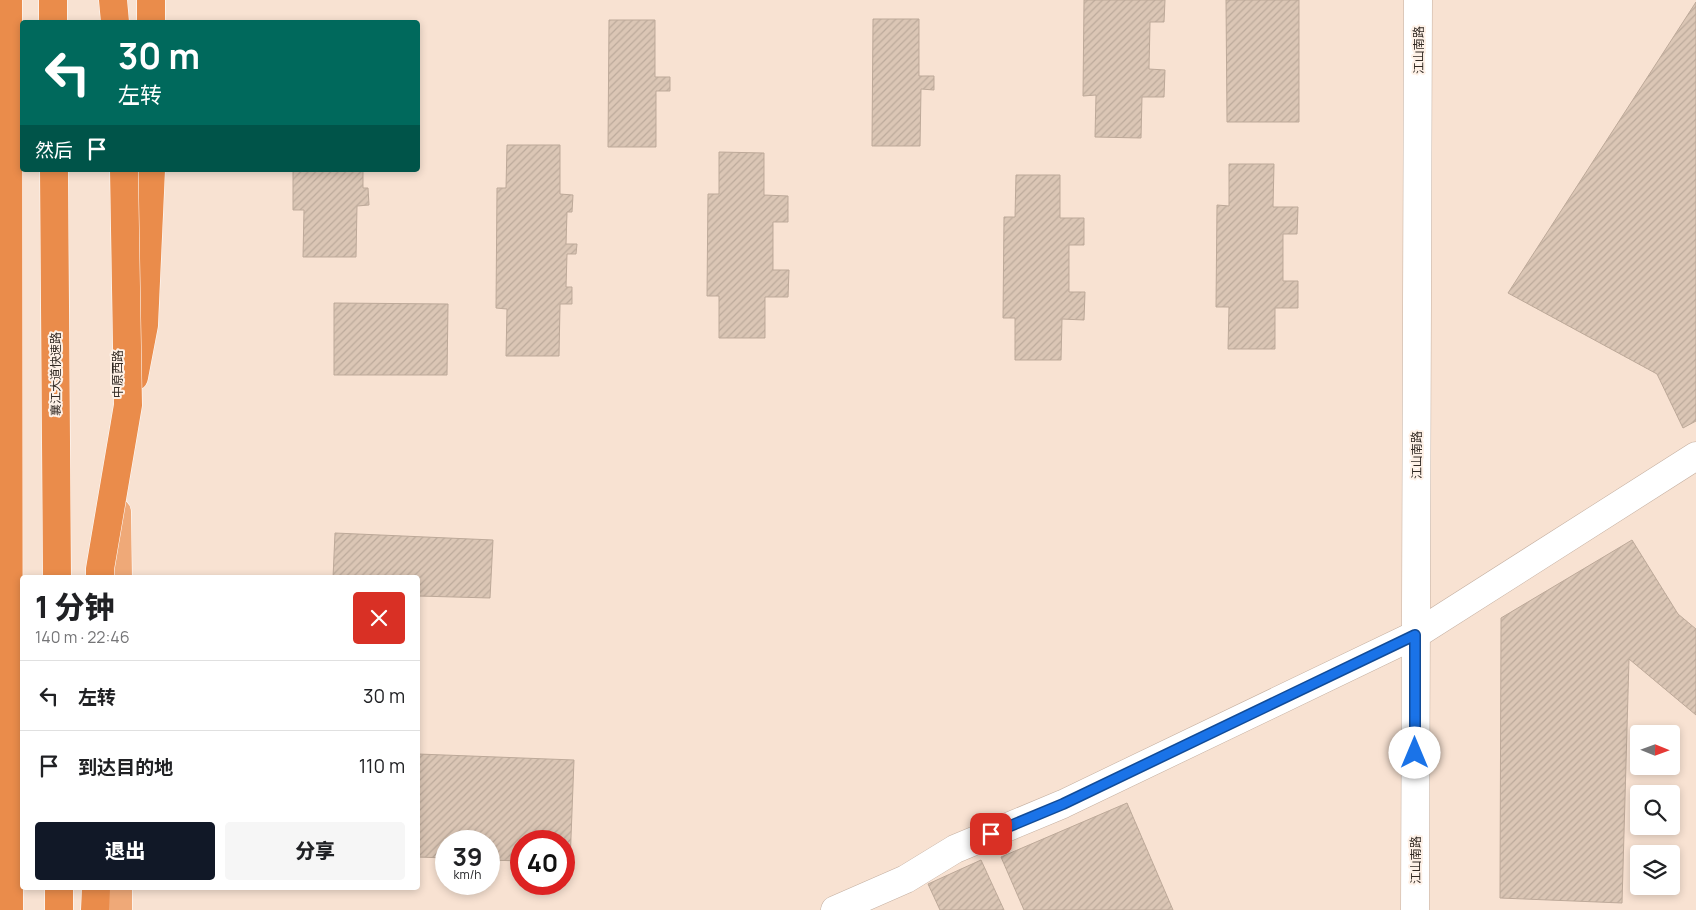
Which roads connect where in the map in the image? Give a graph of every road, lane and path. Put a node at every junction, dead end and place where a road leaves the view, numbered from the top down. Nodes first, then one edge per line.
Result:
1 (8, 0) edge
2 (53, 0) edge
3 (115, 0) edge
4 (151, 0) edge
5 (1418, 0) edge
6 (53, 20) edge
7 (116, 20) edge
8 (151, 20) edge
9 (54, 172) edge
10 (117, 172) edge
11 (124, 172) edge
12 (151, 172) edge
13 (128, 405) junction
14 (1696, 456) edge
15 (57, 575) edge
16 (100, 575) edge
17 (118, 575) edge
18 (1415, 635) junction
19 (59, 890) edge
20 (96, 890) edge
21 (118, 890) edge
22 (10, 910) edge
23 (59, 910) edge
24 (96, 910) edge
25 (118, 910) edge
26 (835, 910) edge
27 (1415, 910) edge

1 - 22 highway
2 - 6 highway
3 - 7 highway
4 - 8 highway
5 - 18 street, 江山南路
9 - 15 highway, 襄江大道快速路
10 - 17 main road, 中原西路
11 - 13 highway, bridge
12 - 13 highway, bridge
13 - 16 highway, bridge
14 - 18 street
18 - 26 street
18 - 27 street, 江山南路
19 - 23 highway
20 - 24 highway
21 - 25 main road

